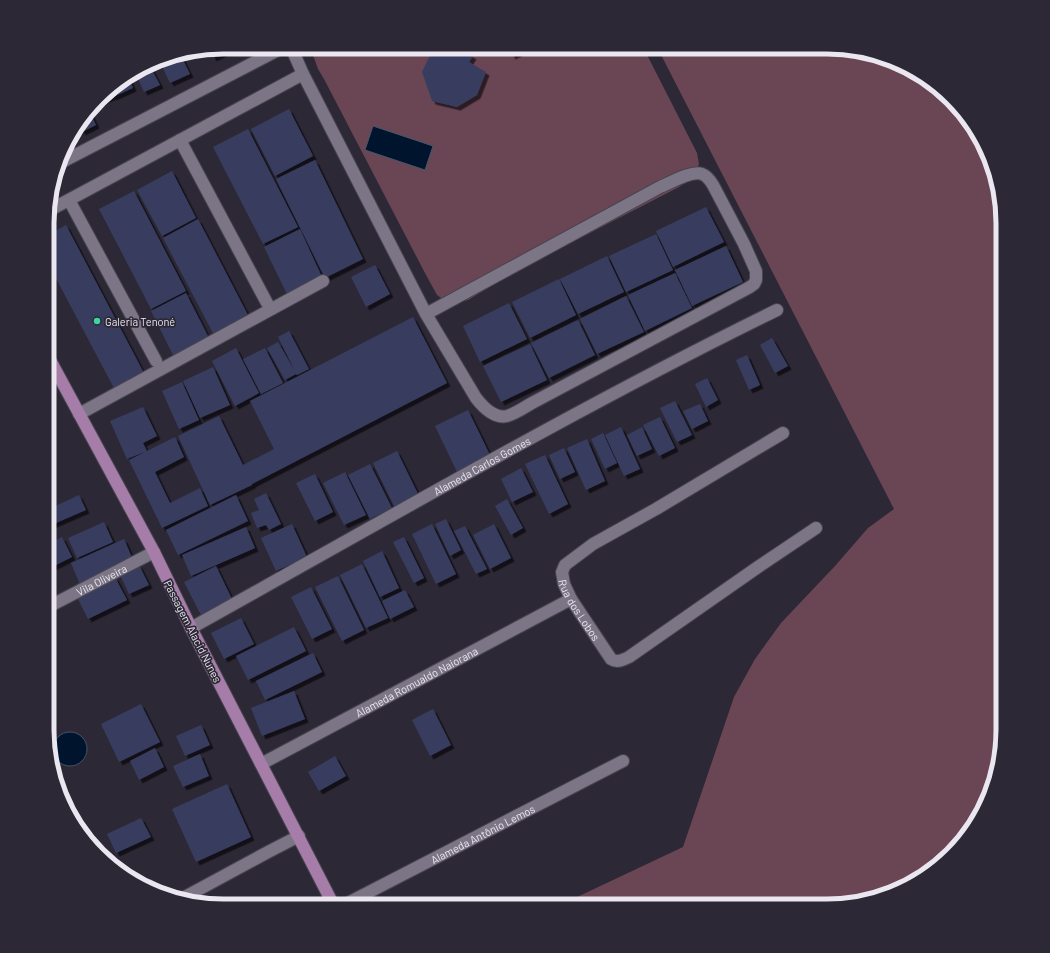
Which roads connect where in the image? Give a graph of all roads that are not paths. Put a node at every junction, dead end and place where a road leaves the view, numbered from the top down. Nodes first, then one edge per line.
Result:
1 (270, 54) edge
2 (294, 54) edge
3 (303, 74) junction
4 (180, 140) junction
5 (66, 160) edge
6 (69, 200) junction
7 (54, 208) edge
8 (323, 281) dead end
9 (267, 303) dead end
10 (777, 310) dead end
11 (426, 314) junction
12 (156, 361) dead end
13 (54, 367) edge
14 (79, 414) junction
15 (783, 433) dead end
16 (816, 528) dead end
17 (154, 552) junction
18 (572, 599) junction
19 (54, 604) edge
20 (191, 628) junction
21 (623, 761) dead end
22 (261, 764) junction
23 (299, 836) junction
24 (188, 895) edge
25 (330, 899) edge
26 (356, 899) edge

1 - 5 street
2 - 3 street
3 - 4 street
3 - 11 street
4 - 6 street
4 - 9 street
6 - 7 street
6 - 12 street
8 - 14 street
10 - 20 street, Alameda Carlos Gomes
11 - 11 street
13 - 14 main road, Passagem Alacid Nunes
14 - 17 main road, Passagem Alacid Nunes
15 - 18 street, Rua dos Lobos
16 - 18 street, Rua dos Lobos
17 - 19 street, Vila Oliveira
17 - 20 main road, Passagem Alacid Nunes
18 - 22 street, Alameda Romualdo Naiorana
20 - 22 main road, Passagem Alacid Nunes
21 - 26 street, Alameda Antônio Lemos
22 - 23 main road, Passagem Alacid Nunes
23 - 24 street
23 - 25 main road, Passagem Alacid Nunes

